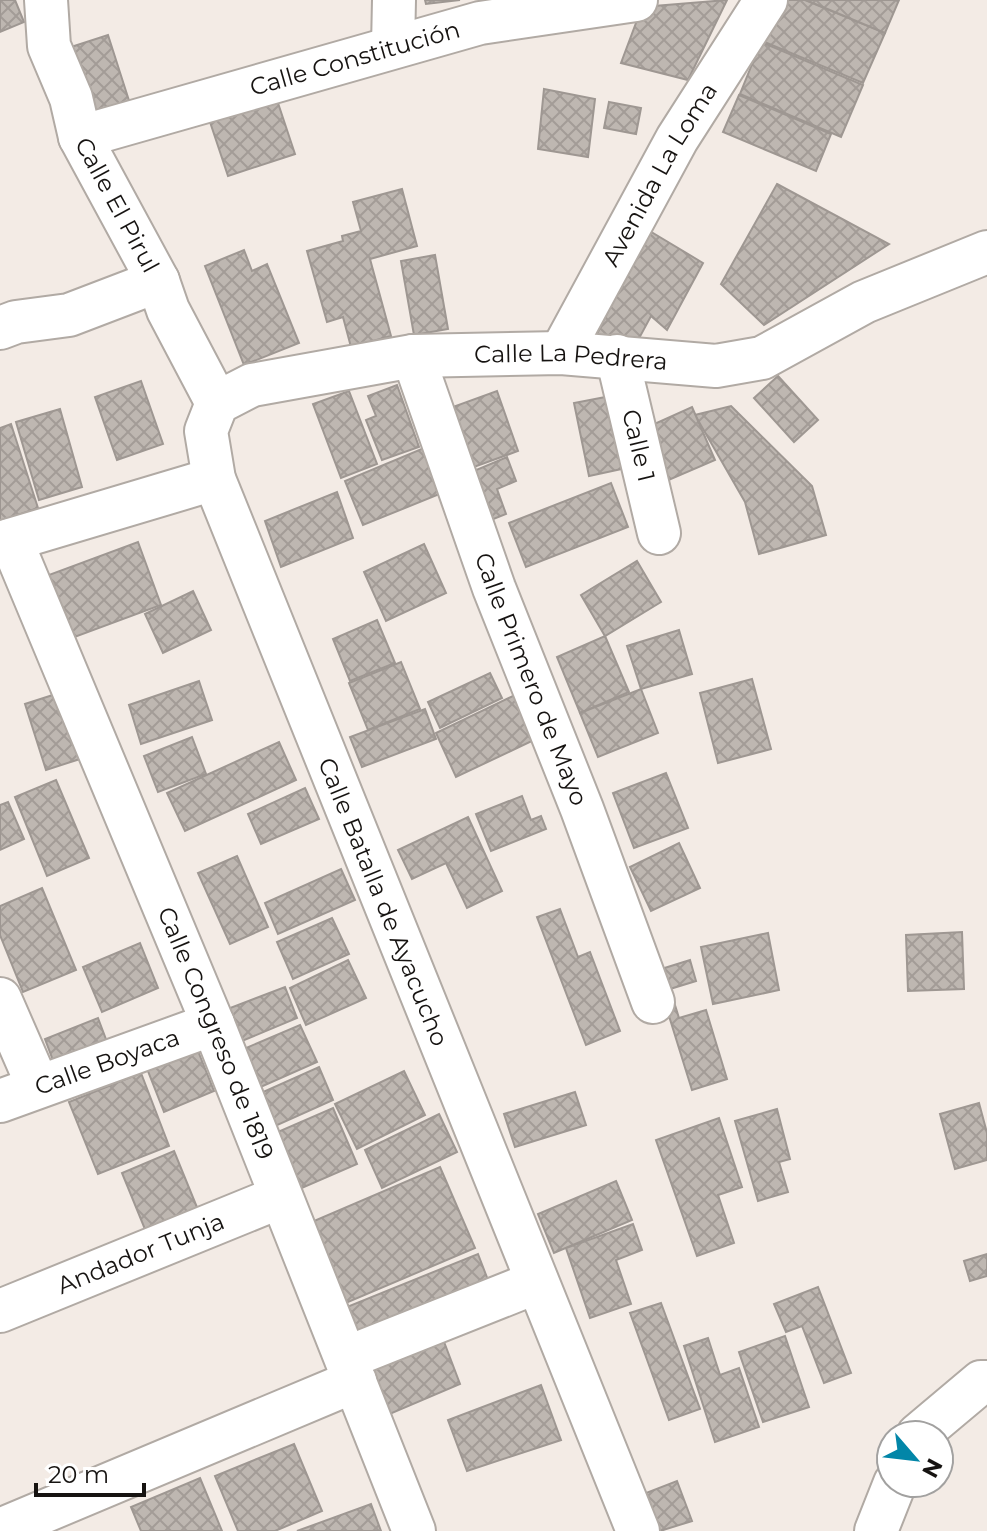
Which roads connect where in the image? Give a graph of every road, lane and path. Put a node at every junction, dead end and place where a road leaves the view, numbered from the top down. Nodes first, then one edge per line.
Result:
1 (46, 0) edge
2 (394, 0) edge
3 (636, 0) edge
4 (766, 0) edge
5 (393, 47) junction
6 (80, 137) junction
7 (987, 252) edge
8 (158, 281) junction
9 (0, 328) edge
10 (561, 353) junction
11 (413, 356) junction
12 (617, 356) junction
13 (217, 403) junction
14 (214, 479) junction
15 (659, 533) dead end
16 (6, 542) edge
17 (0, 999) edge
18 (653, 1002) dead end
19 (213, 1024) junction
20 (38, 1086) junction
21 (0, 1101) edge
22 (280, 1197) junction
23 (537, 1282) junction
24 (0, 1311) edge
25 (351, 1370) junction
26 (987, 1382) edge
27 (937, 1419) edge
28 (889, 1499) edge
29 (0, 1530) edge
30 (414, 1531) edge
31 (638, 1531) edge
32 (876, 1531) edge

1 - 6 street, Calle El Pirul
2 - 5 street
3 - 5 street, Calle Constitución
4 - 10 street, Avenida La Loma
5 - 6 street, Calle Constitución
6 - 8 street, Calle El Pirul
7 - 12 street, Calle La Pedrera
8 - 9 street
8 - 13 street, Calle El Pirul
10 - 11 street, Calle La Pedrera
10 - 12 street, Calle La Pedrera
11 - 13 street, Calle La Pedrera
11 - 18 street, Calle Primero de Mayo
12 - 15 street, Calle 1
13 - 14 street
14 - 16 street
14 - 23 street, Calle Batalla de Ayacucho
16 - 19 street, Calle Congreso de 1819
17 - 20 street
19 - 20 street, Calle Boyaca
19 - 22 street, Calle Congreso de 1819
20 - 21 street, Calle Boyaca
22 - 24 street, Andador Tunja
22 - 25 street, Calle Congreso de 1819
23 - 25 street
23 - 31 street, Calle Batalla de Ayacucho
25 - 29 street
25 - 30 street, Calle Congreso de 1819
26 - 27 street
28 - 32 street

